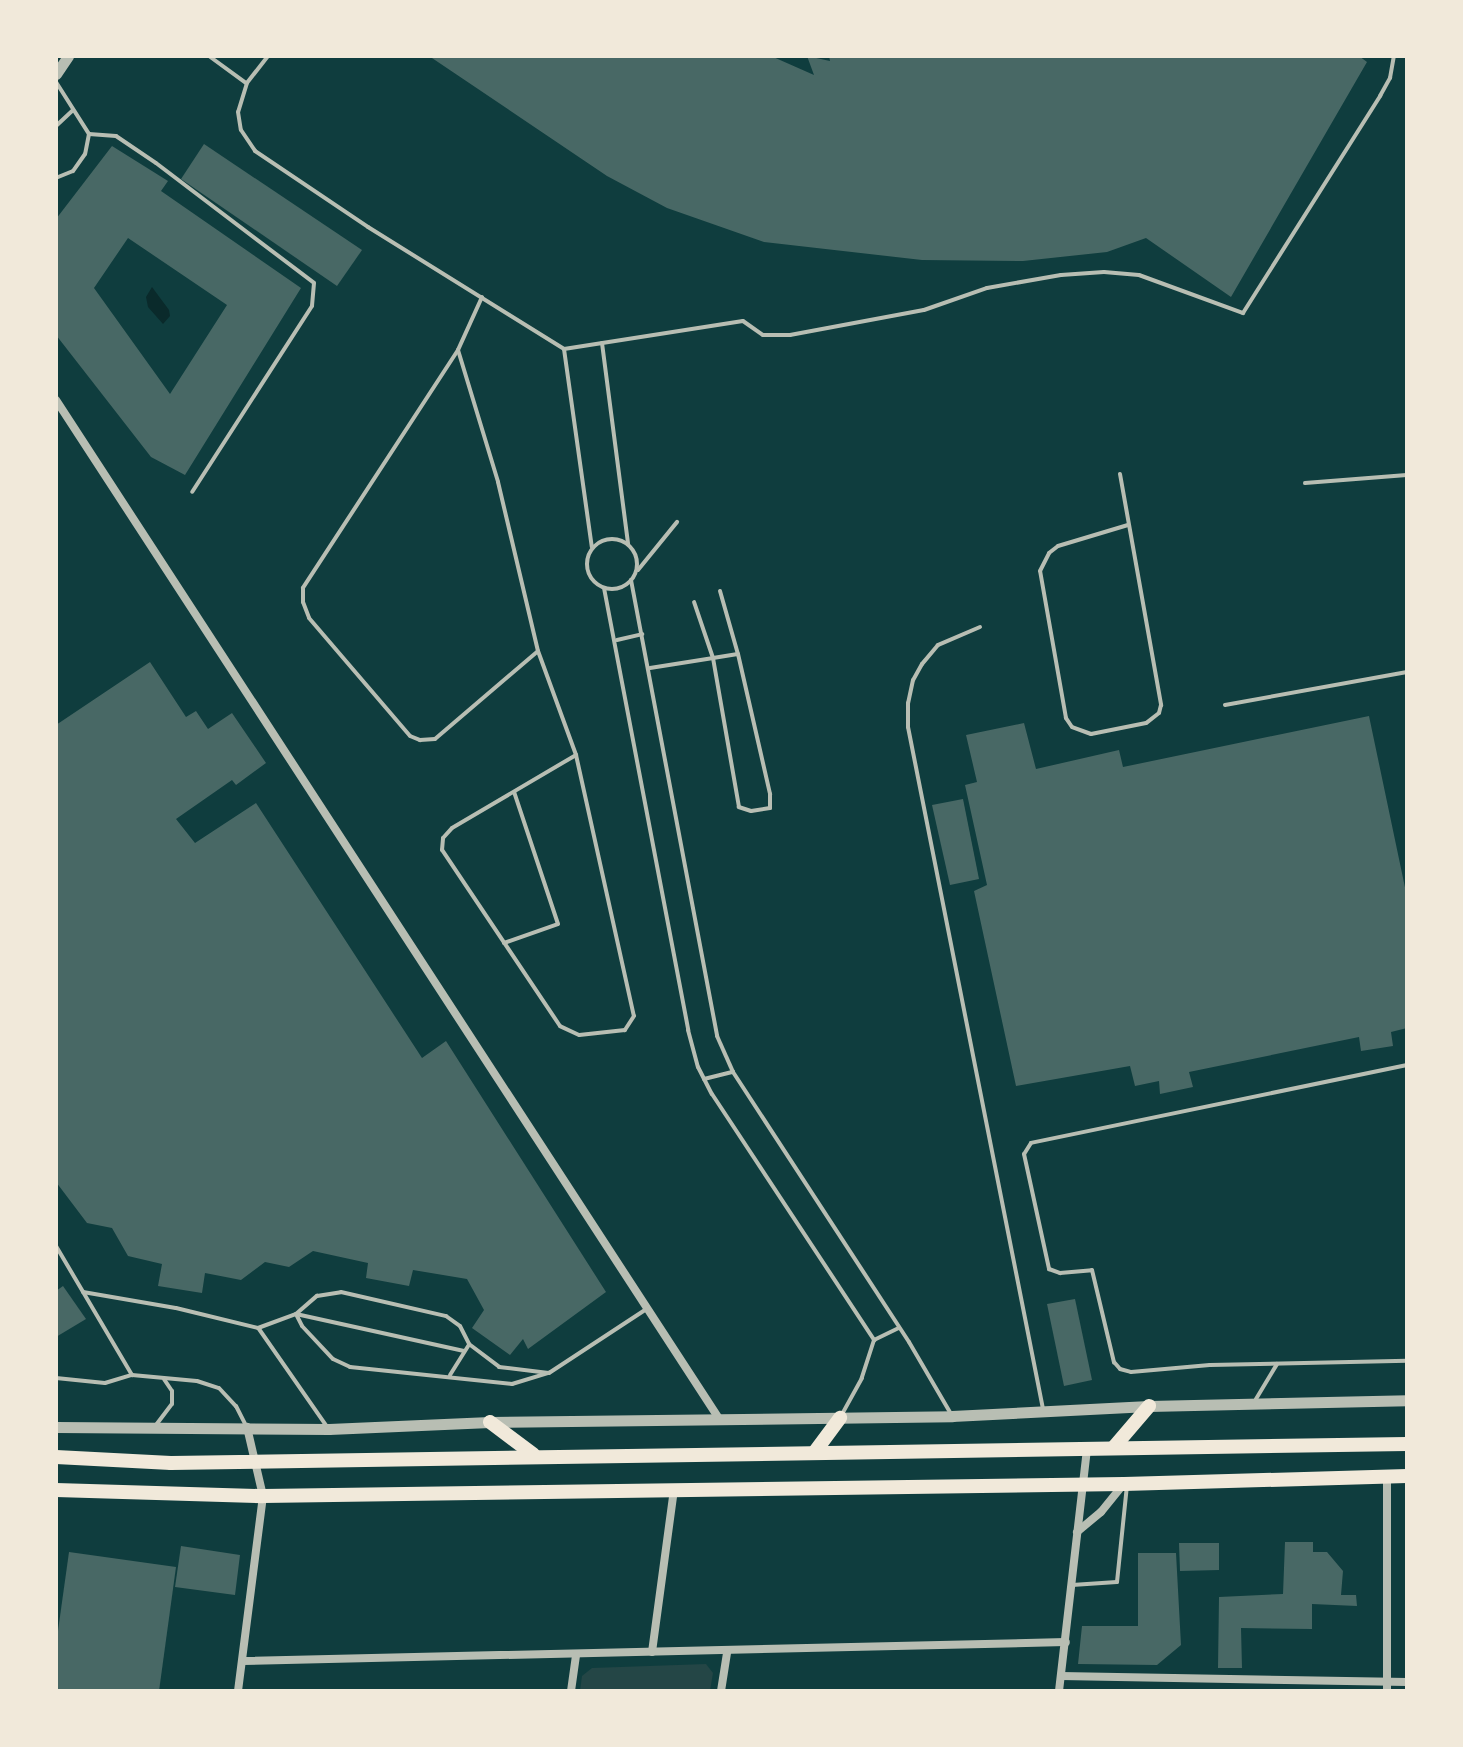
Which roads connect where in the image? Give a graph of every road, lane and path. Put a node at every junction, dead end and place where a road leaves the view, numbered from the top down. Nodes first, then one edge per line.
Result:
1 (68, 56) edge
2 (209, 56) edge
3 (267, 56) edge
4 (1394, 56) edge
5 (56, 74) edge
6 (56, 82) edge
7 (247, 83) junction
8 (73, 110) junction
9 (56, 126) edge
10 (89, 134) junction
11 (56, 178) edge
12 (482, 297) junction
13 (602, 343) junction
14 (564, 349) junction
15 (458, 350) junction
16 (56, 400) edge
17 (1120, 474) dead end
18 (1407, 475) edge
19 (1305, 483) dead end
20 (192, 492) dead end
21 (677, 522) dead end
22 (1128, 525) junction
23 (628, 544) junction
24 (592, 547) junction
25 (636, 572) junction
26 (631, 580) junction
27 (604, 588) junction
28 (720, 591) dead end
29 (694, 602) dead end
30 (980, 627) dead end
31 (642, 634) junction
32 (616, 640) junction
33 (538, 651) junction
34 (738, 654) junction
35 (713, 658) junction
36 (649, 668) junction
37 (1407, 672) edge
38 (1225, 705) dead end
39 (576, 755) junction
40 (514, 792) junction
41 (504, 943) junction
42 (1407, 1065) edge
43 (733, 1072) junction
44 (704, 1079) junction
45 (56, 1246) edge
46 (83, 1292) junction
47 (649, 1308) junction
48 (296, 1314) junction
49 (258, 1328) junction
50 (899, 1328) junction
51 (874, 1340) junction
52 (469, 1344) junction
53 (464, 1351) junction
54 (1407, 1361) edge
55 (1277, 1364) junction
56 (549, 1373) junction
57 (132, 1375) junction
58 (450, 1375) junction
59 (158, 1376) junction
60 (56, 1378) edge
61 (1407, 1400) edge
62 (1253, 1404) junction
63 (1149, 1406) junction
64 (1043, 1411) junction
65 (952, 1416) junction
66 (840, 1418) junction
67 (720, 1420) junction
68 (490, 1422) junction
69 (56, 1427) edge
70 (247, 1427) junction
71 (152, 1429) junction
72 (329, 1429) junction
73 (1407, 1444) edge
74 (1114, 1447) junction
75 (1087, 1449) junction
76 (814, 1453) junction
77 (533, 1454) junction
78 (56, 1457) edge
79 (258, 1461) junction
80 (1407, 1476) edge
81 (1387, 1477) junction
82 (1081, 1483) junction
83 (1126, 1484) junction
84 (674, 1488) junction
85 (56, 1490) edge
86 (263, 1496) junction
87 (1077, 1532) junction
88 (1072, 1585) junction
89 (1066, 1642) junction
90 (652, 1652) junction
91 (727, 1652) junction
92 (576, 1655) junction
93 (243, 1661) junction
94 (1061, 1676) junction
95 (1407, 1682) edge
96 (1387, 1686) edge
97 (238, 1691) edge
98 (571, 1691) edge
99 (721, 1691) edge
100 (1059, 1691) edge

1 - 5 street
2 - 7 lane
3 - 7 lane
4 - 13 lane
6 - 8 lane
7 - 12 lane
8 - 9 lane
8 - 10 lane
10 - 11 lane
10 - 20 lane
12 - 14 lane
12 - 15 lane
13 - 14 lane
13 - 23 lane
14 - 24 lane
15 - 33 lane
15 - 33 lane
16 - 47 street
17 - 22 lane
18 - 19 lane
21 - 25 lane
22 - 22 lane
23 - 24 lane
23 - 25 lane
24 - 27 lane
25 - 26 lane
26 - 27 lane
26 - 31 lane
27 - 32 lane
28 - 34 lane
29 - 35 lane
30 - 64 lane
31 - 32 lane
31 - 36 lane
32 - 44 lane
33 - 39 lane
34 - 35 lane
34 - 35 lane
35 - 36 lane
36 - 43 lane
37 - 38 lane
39 - 40 lane
39 - 41 lane
40 - 41 lane
40 - 41 lane
42 - 55 lane
43 - 44 lane
43 - 50 lane
44 - 51 lane
45 - 46 lane
46 - 49 lane
46 - 57 lane
47 - 56 lane
47 - 67 street
48 - 49 lane
48 - 52 lane
48 - 53 lane
48 - 58 lane
49 - 72 lane
50 - 51 lane
50 - 65 lane
51 - 66 lane
52 - 53 lane
52 - 56 lane
53 - 58 lane
54 - 55 lane
55 - 62 lane
56 - 58 lane
57 - 59 lane
57 - 60 lane
59 - 70 lane
59 - 71 lane
61 - 62 street
62 - 63 street
63 - 64 street
63 - 74 main road
64 - 65 street
65 - 66 street
66 - 67 street
66 - 76 main road
67 - 68 street
68 - 72 street
68 - 77 main road
69 - 71 street
70 - 71 street
70 - 72 street
70 - 79 street
73 - 74 main road
74 - 75 main road
75 - 76 main road
75 - 82 street
76 - 77 main road
77 - 79 main road
78 - 79 main road
79 - 86 street
80 - 81 main road
81 - 83 main road
81 - 96 street
82 - 83 main road
82 - 84 main road
82 - 87 street
83 - 87 street
83 - 88 lane
84 - 86 main road
84 - 90 street
85 - 86 main road
86 - 93 street
87 - 88 street
88 - 89 street
89 - 91 street
89 - 94 street
90 - 91 street
90 - 92 street
91 - 99 street
92 - 93 street
92 - 98 street
93 - 97 street
94 - 96 street
94 - 100 street
95 - 96 street

